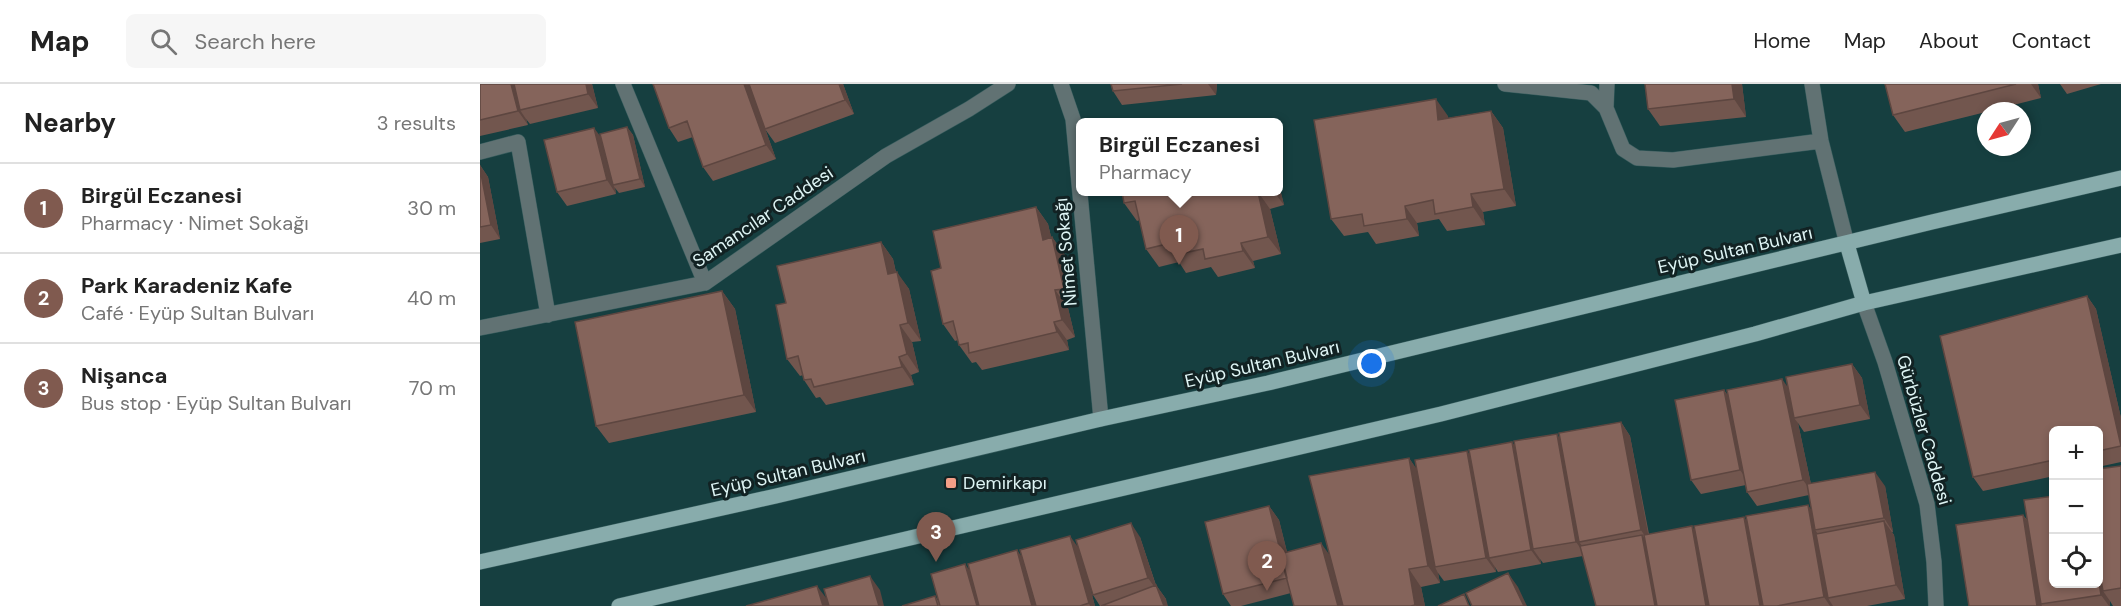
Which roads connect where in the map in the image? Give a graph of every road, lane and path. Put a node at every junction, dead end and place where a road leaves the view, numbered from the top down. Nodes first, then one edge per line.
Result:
1 (623, 84) edge
2 (1008, 84) edge
3 (1061, 84) edge
4 (1504, 84) edge
5 (1607, 84) edge
6 (1812, 84) edge
7 (1606, 108) junction
8 (1821, 141) junction
9 (1076, 151) edge
10 (480, 152) edge
11 (2121, 178) edge
12 (1080, 196) edge
13 (1847, 244) junction
14 (2121, 245) edge
15 (705, 283) junction
16 (1864, 303) junction
17 (548, 315) junction
18 (480, 328) edge
19 (1101, 419) junction
20 (480, 562) edge
21 (619, 606) edge
22 (1936, 606) edge

1 - 15 street
2 - 15 street, Samancılar Caddesi
3 - 9 street, Nimet Sokağı
4 - 7 street
5 - 7 street
6 - 8 street
7 - 8 street
8 - 13 street
10 - 17 street
11 - 13 main road, Eyüp Sultan Bulvarı
12 - 19 street, Nimet Sokağı
13 - 16 main road
13 - 19 main road, Eyüp Sultan Bulvarı
14 - 16 main road
15 - 17 street, Samancılar Caddesi
16 - 21 main road
16 - 22 street, Gürbüzler Caddesi
17 - 18 street, Samancılar Caddesi
19 - 20 main road, Eyüp Sultan Bulvarı

